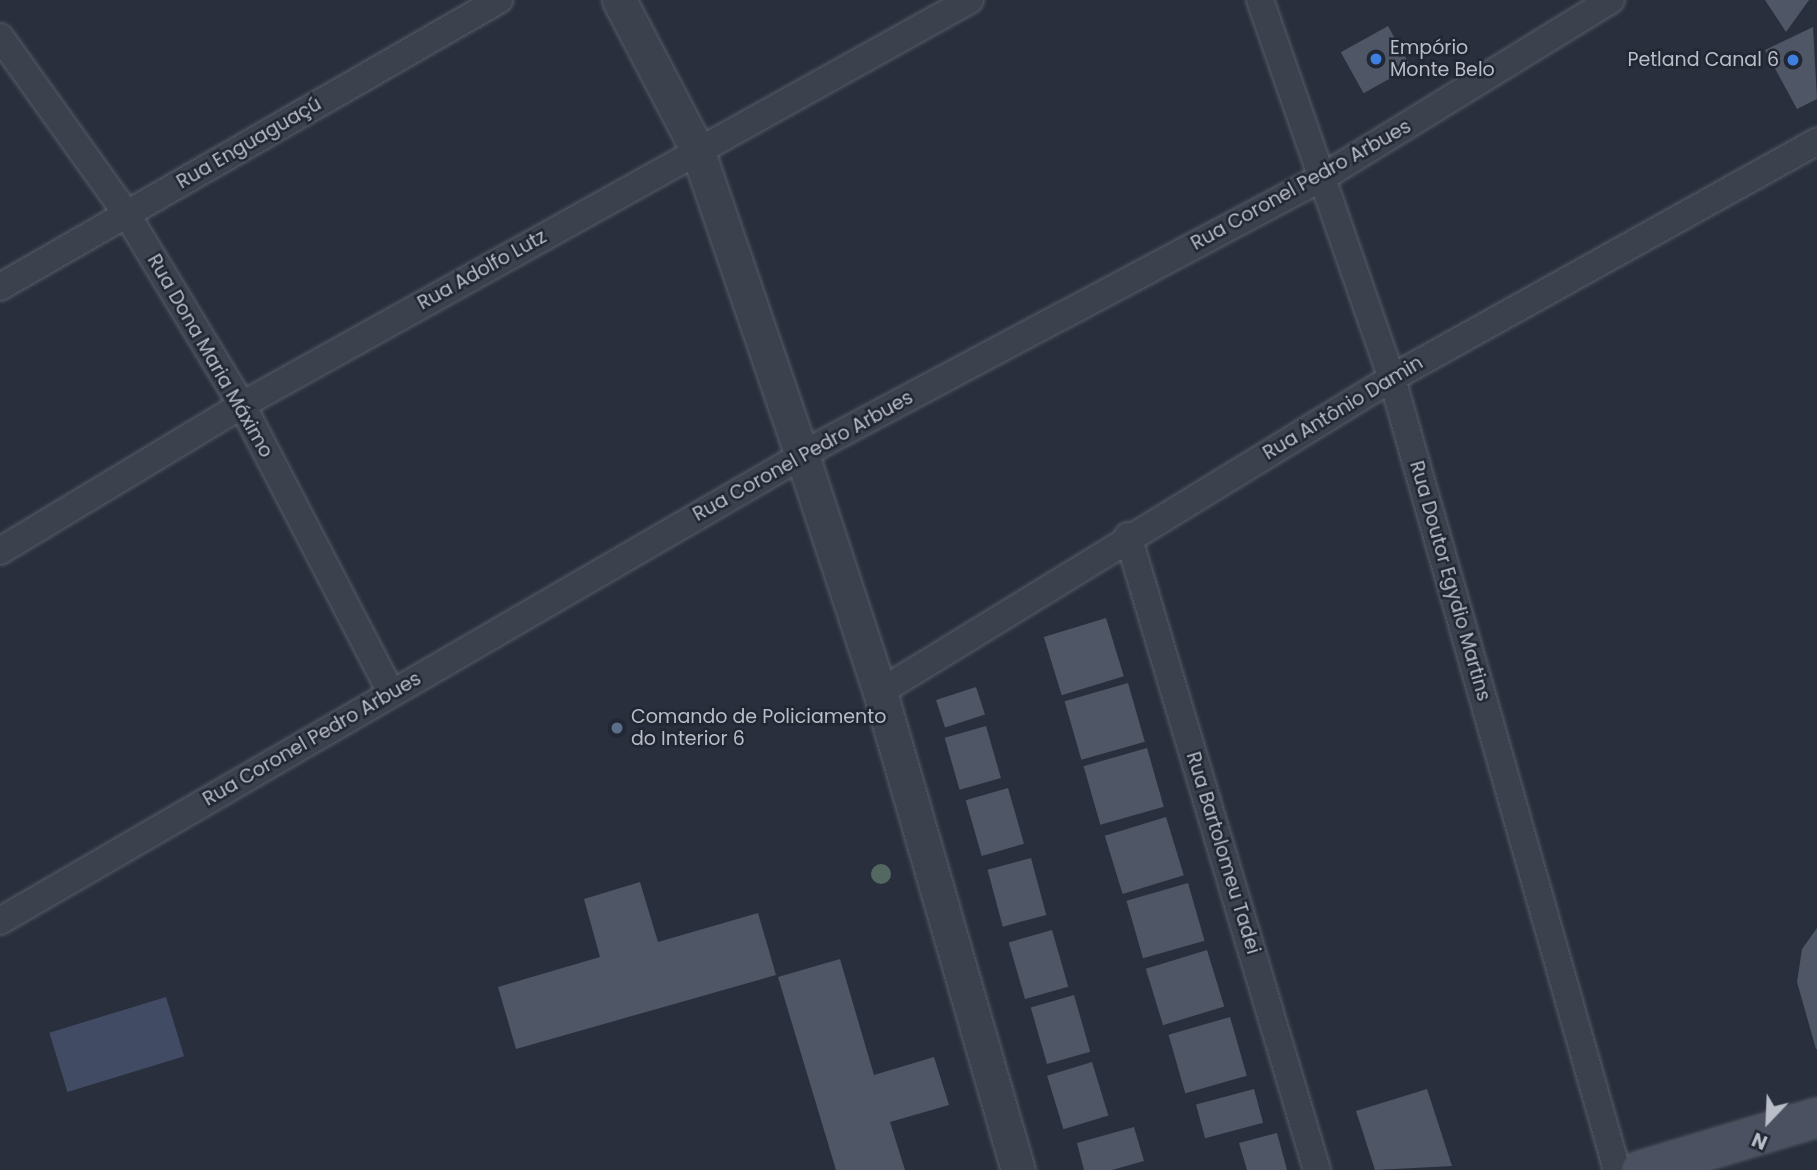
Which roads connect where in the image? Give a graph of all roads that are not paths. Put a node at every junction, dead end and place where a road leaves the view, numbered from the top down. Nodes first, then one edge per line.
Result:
1 (499, 0) edge
2 (619, 0) edge
3 (971, 0) edge
4 (1260, 0) edge
5 (1611, 0) edge
6 (0, 37) edge
7 (1817, 141) edge
8 (697, 149) junction
9 (1323, 177) junction
10 (126, 213) junction
11 (0, 287) edge
12 (1392, 378) junction
13 (242, 405) junction
14 (802, 455) junction
15 (1128, 536) junction
16 (0, 551) edge
17 (391, 692) junction
18 (880, 692) junction
19 (0, 921) edge
20 (1817, 1117) edge
21 (1018, 1170) edge
22 (1317, 1170) edge
23 (1617, 1170) edge
24 (1640, 1170) edge

1 - 10 street, Rua Enguaguaçú
2 - 8 street
3 - 8 street, Rua Adolfo Lutz
4 - 9 street, Rua Doutor Egydio Martins
5 - 9 street, Rua Coronel Pedro Arbues
6 - 10 street, Rua Dona Maria Máximo
7 - 12 street, Rua Antônio Damin
8 - 13 street, Rua Adolfo Lutz
8 - 14 street
9 - 12 street, Rua Doutor Egydio Martins
9 - 14 street, Rua Coronel Pedro Arbues
10 - 11 street, Rua Enguaguaçú
10 - 13 street, Rua Dona Maria Máximo
12 - 15 street, Rua Antônio Damin
12 - 23 street, Rua Doutor Egydio Martins
13 - 16 street, Rua Adolfo Lutz
13 - 17 street, Rua Dona Maria Máximo
14 - 17 street, Rua Coronel Pedro Arbues
14 - 18 street
15 - 18 street, Rua Antônio Damin
15 - 22 street, Rua Bartolomeu Tadei
17 - 19 street, Rua Coronel Pedro Arbues
18 - 21 street
20 - 24 main road

